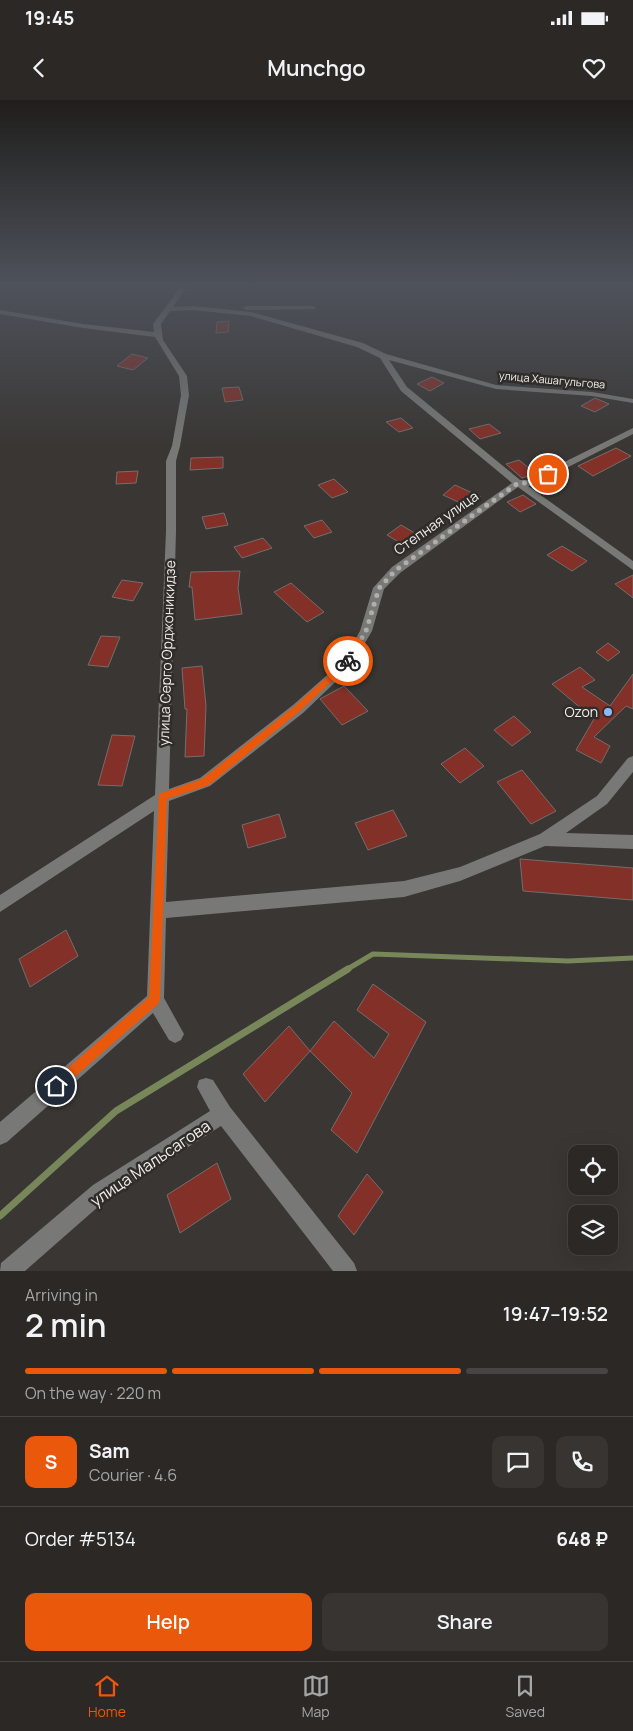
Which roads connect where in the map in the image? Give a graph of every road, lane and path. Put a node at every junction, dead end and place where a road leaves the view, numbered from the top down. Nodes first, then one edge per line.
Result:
1 (161, 340) edge
2 (341, 340) edge
3 (383, 356) junction
4 (633, 401) edge
5 (633, 431) edge
6 (518, 483) junction
7 (633, 566) edge
8 (633, 762) edge
9 (163, 797) junction
10 (545, 839) junction
11 (633, 842) edge
12 (0, 904) edge
13 (159, 911) junction
14 (154, 1000) junction
15 (175, 1034) dead end
16 (206, 1087) dead end
17 (223, 1114) junction
18 (0, 1135) edge
19 (9, 1271) edge
20 (346, 1271) edge

1 - 9 street, улица Серго Орджоникидзе
2 - 3 street, улица Хашагульгова
3 - 4 street, улица Хашагульгова
3 - 6 street
5 - 6 street, Степная улица
6 - 7 street
6 - 9 street, Степная улица
8 - 10 street
9 - 12 street, Степная улица
9 - 13 street, улица Серго Орджоникидзе
10 - 11 street
10 - 13 street
13 - 14 street, улица Серго Орджоникидзе
14 - 15 street
14 - 18 street
16 - 17 street
17 - 19 street, улица Мальсагова
17 - 20 street

